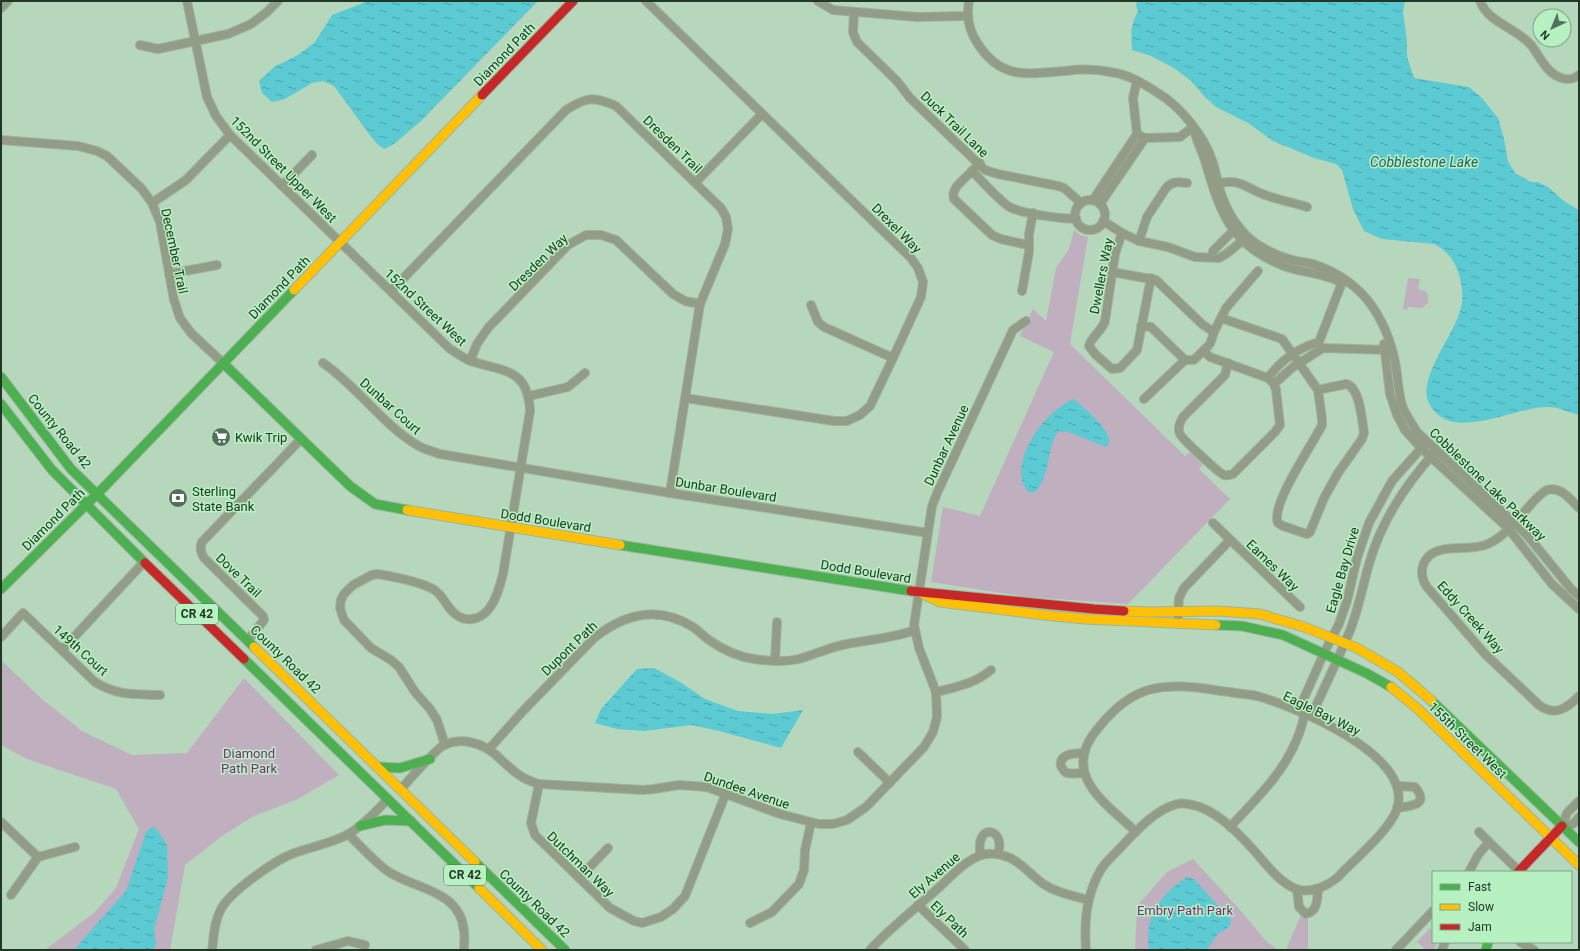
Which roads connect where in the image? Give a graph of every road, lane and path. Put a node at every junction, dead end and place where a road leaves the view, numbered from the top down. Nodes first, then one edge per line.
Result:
1 (8, 1) edge
2 (187, 1) edge
3 (278, 1) edge
4 (573, 1) edge
5 (646, 1) edge
6 (818, 1) edge
7 (969, 1) edge
8 (1480, 1) edge
9 (1, 8) edge
10 (854, 12) junction
11 (968, 16) junction
12 (195, 41) junction
13 (140, 45) dead end
14 (1579, 75) edge
15 (1137, 81) junction
16 (762, 114) junction
17 (1193, 128) junction
18 (1137, 134) junction
19 (230, 135) junction
20 (1145, 138) junction
21 (1, 140) edge
22 (312, 155) dead end
23 (980, 163) junction
24 (972, 171) junction
25 (696, 182) junction
26 (1187, 183) dead end
27 (1215, 184) junction
28 (282, 186) junction
29 (1096, 202) junction
30 (152, 203) junction
31 (1081, 203) junction
32 (1307, 207) dead end
33 (1033, 213) junction
34 (1076, 218) junction
35 (1103, 221) junction
36 (1236, 228) junction
37 (1122, 233) junction
38 (1245, 239) junction
39 (1139, 241) junction
40 (340, 242) junction
41 (1028, 245) junction
42 (1212, 257) junction
43 (217, 265) dead end
44 (1258, 270) dead end
45 (1112, 272) junction
46 (169, 274) junction
47 (1151, 278) junction
48 (1342, 281) junction
49 (391, 291) junction
50 (1022, 291) dead end
51 (700, 304) junction
52 (811, 305) dead end
53 (1221, 318) junction
54 (1026, 321) dead end
55 (1141, 326) junction
56 (1214, 332) junction
57 (1321, 345) junction
58 (1204, 350) junction
59 (1388, 350) junction
60 (1293, 354) junction
61 (893, 358) junction
62 (1186, 360) junction
63 (470, 361) junction
64 (223, 363) junction
65 (323, 363) dead end
66 (1228, 363) junction
67 (1300, 363) junction
68 (585, 373) dead end
69 (1, 377) edge
70 (1271, 381) junction
71 (1318, 390) junction
72 (529, 396) junction
73 (685, 398) junction
74 (1144, 400) dead end
75 (1, 404) edge
76 (301, 439) junction
77 (1424, 445) junction
78 (1434, 454) junction
79 (520, 468) junction
80 (670, 492) junction
81 (97, 494) junction
82 (87, 504) junction
83 (1579, 508) edge
84 (1213, 523) dead end
85 (1511, 525) junction
86 (510, 527) junction
87 (928, 533) junction
88 (1230, 540) junction
89 (144, 562) junction
90 (1, 589) edge
91 (919, 592) junction
92 (1579, 596) edge
93 (1300, 607) dead end
94 (1579, 609) edge
95 (1179, 612) junction
96 (777, 622) dead end
97 (1178, 622) junction
98 (915, 630) junction
99 (1, 637) edge
100 (1332, 638) junction
101 (248, 640) junction
102 (1344, 643) junction
103 (62, 650) junction
104 (1324, 653) junction
105 (1337, 659) junction
106 (774, 660) junction
107 (991, 670) dead end
108 (936, 692) junction
109 (160, 695) dead end
110 (1579, 696) edge
111 (1305, 715) junction
112 (445, 745) junction
113 (489, 749) junction
114 (858, 752) dead end
115 (1083, 753) junction
116 (430, 759) junction
117 (379, 767) junction
118 (1084, 773) junction
119 (890, 783) junction
120 (539, 784) junction
121 (374, 785) junction
122 (1397, 786) junction
123 (401, 789) junction
124 (726, 793) junction
125 (388, 799) junction
126 (1579, 801) edge
127 (418, 805) junction
128 (1397, 808) junction
129 (1579, 817) edge
130 (1, 822) edge
131 (411, 822) junction
132 (811, 823) junction
133 (360, 826) junction
134 (1562, 826) junction
135 (1230, 827) junction
136 (1136, 832) junction
137 (1479, 832) dead end
138 (348, 834) junction
139 (1550, 838) junction
140 (1489, 842) junction
141 (1579, 842) edge
142 (75, 847) dead end
143 (608, 848) dead end
144 (998, 854) junction
145 (980, 855) junction
146 (38, 857) junction
147 (1579, 865) edge
148 (1470, 871) edge
149 (1518, 871) edge
150 (579, 878) junction
151 (1297, 889) junction
152 (1318, 889) junction
153 (11, 895) dead end
154 (1088, 900) junction
155 (918, 905) junction
156 (1432, 912) edge
157 (750, 923) dead end
158 (1522, 943) edge
159 (365, 945) dead end
160 (212, 950) edge
161 (316, 950) edge
162 (464, 950) edge
163 (542, 950) edge
164 (565, 950) edge
165 (870, 950) edge
166 (964, 950) edge
167 (1086, 950) edge
168 (1396, 950) edge
169 (1534, 950) edge

1 - 9 street
2 - 12 street, 152nd Street Upper West
3 - 12 street
4 - 40 main road, Diamond Path
5 - 16 street, Drexel Way
6 - 10 street
7 - 11 street, Cobblestone Lake Parkway
8 - 14 street
10 - 11 street
10 - 23 street, Duck Trail Lane
11 - 15 street, Cobblestone Lake Parkway
12 - 13 street
12 - 19 street, 152nd Street Upper West
15 - 17 street, Cobblestone Lake Parkway
15 - 18 street
16 - 25 street
16 - 61 street, Drexel Way
17 - 20 street
17 - 27 street, Cobblestone Lake Parkway
18 - 20 street
18 - 29 street
19 - 28 street, 152nd Street Upper West
19 - 30 street
20 - 29 street
21 - 30 street, December Trail
22 - 28 street
23 - 24 street
23 - 31 street, Duck Trail Lane
24 - 33 street
24 - 41 street
25 - 49 street, Dresden Trail
25 - 51 street, Dresden Trail
26 - 39 street
27 - 32 street
27 - 36 street, Cobblestone Lake Parkway
28 - 40 street, 152nd Street Upper West
29 - 31 street
29 - 35 street
30 - 46 street, December Trail
31 - 34 street
33 - 34 street
33 - 41 street
34 - 35 street
35 - 37 street
36 - 38 street, Cobblestone Lake Parkway
36 - 42 street
37 - 39 street
37 - 45 street, Dwellers Way
38 - 42 street
38 - 48 street, Cobblestone Lake Parkway
39 - 42 street
40 - 49 street, 152nd Street West
40 - 64 main road, Diamond Path
41 - 50 street
43 - 46 street
44 - 53 street
45 - 47 street
45 - 55 street, Dwellers Way
46 - 64 street, December Trail
47 - 55 street, Dwellers Way
47 - 56 street
48 - 57 street
48 - 59 street, Cobblestone Lake Parkway
49 - 63 street, 152nd Street West
51 - 63 street, Dresden Way
51 - 73 street, Dresden Trail
52 - 61 street
53 - 56 street
53 - 60 street
54 - 87 street, Dunbar Avenue
55 - 62 street
56 - 58 street
57 - 59 street
57 - 60 street
57 - 67 street
58 - 62 street
58 - 66 street
59 - 77 street, Cobblestone Lake Parkway
60 - 67 street
60 - 70 street
61 - 73 street, Drexel Way
62 - 74 street
63 - 72 street, 152nd Street West
64 - 76 main road, Dodd Boulevard
64 - 81 main road, Diamond Path
65 - 79 street, Dunbar Court
66 - 70 street
66 - 70 street
67 - 70 street
67 - 71 street
68 - 72 street
69 - 81 main road, County Road 42 / CR 42
71 - 71 street
72 - 79 street
73 - 80 street, Dresden Trail
75 - 82 main road, CR 42
76 - 86 main road, Dodd Boulevard
76 - 101 street, Dove Trail
77 - 78 street, Cobblestone Lake Parkway
77 - 100 street, Eagle Bay Drive
78 - 85 street, Cobblestone Lake Parkway
78 - 102 street, Eagle Bay Drive
79 - 80 street, Dunbar Boulevard
79 - 86 street
80 - 87 street, Dunbar Boulevard
81 - 82 main road, Diamond Path
81 - 101 main road, County Road 42 / CR 42
82 - 89 main road, CR 42
82 - 90 main road, Diamond Path
83 - 85 street, Eddy Creek Way
84 - 88 street, Eames Way
85 - 92 street, Cobblestone Lake Parkway
85 - 94 street, Cobblestone Lake Parkway
85 - 110 street, Eddy Creek Way
86 - 91 main road, Dodd Boulevard
86 - 112 street
87 - 91 street, Dunbar Avenue
88 - 93 street, Eames Way
88 - 95 street, Eames Way
89 - 103 street
89 - 121 main road, CR 42
91 - 95 main road, 155th Street West
91 - 97 main road, 155th Street West
91 - 98 street, Dundee Avenue
95 - 97 street, Eames Way
95 - 100 main road, 155th Street West
96 - 106 street
97 - 104 main road, 155th Street West
98 - 106 street, Dupont Path
98 - 108 street, Dundee Avenue
99 - 103 street, 149th Court
100 - 102 main road, 155th Street West
100 - 104 street, Eagle Bay Drive
101 - 117 main road, County Road 42 / CR 42
102 - 105 street, Eagle Bay Drive
102 - 134 main road, 155th Street West
103 - 109 street, 149th Court
104 - 105 main road, 155th Street West
104 - 111 street, Eagle Bay Drive
105 - 111 street, Eagle Bay Drive
105 - 139 main road, 155th Street West
106 - 113 street, Dupont Path
107 - 108 street
108 - 119 street, Dundee Avenue
111 - 115 street, Eagle Bay Way
111 - 122 street, Eagle Bay Way
111 - 135 street, Eagle Bay Drive
112 - 113 street, Dundee Avenue
112 - 116 street
113 - 120 street, Dundee Avenue
114 - 119 street
115 - 118 street, Eagle Bay Way
115 - 118 street
116 - 117 main road
116 - 123 street
117 - 123 main road, County Road 42 / CR 42
118 - 136 street, Eagle Bay Way
119 - 132 street, Dundee Avenue
120 - 124 street, Dundee Avenue
120 - 150 street, Dutchman Way
121 - 123 main road
121 - 125 main road, CR 42
122 - 128 street, Eagle Bay Way
122 - 128 street
123 - 127 main road, County Road 42 / CR 42
124 - 132 street, Dundee Avenue
124 - 150 street, Dutchman Way
125 - 127 main road
125 - 131 main road, CR 42
125 - 133 street
126 - 134 street
127 - 164 main road, County Road 42 / CR 42
128 - 152 street
129 - 134 street
130 - 146 street
131 - 133 main road
131 - 163 main road, CR 42
132 - 157 street
133 - 138 street
134 - 139 main road
134 - 141 main road, 155th Street West
135 - 136 street
135 - 151 street
136 - 154 street
137 - 140 street
138 - 160 street
138 - 162 street
139 - 147 main road, 155th Street West
139 - 149 main road
140 - 148 street
140 - 149 street
142 - 146 street
143 - 150 street
144 - 145 street, Ely Avenue
144 - 145 street
144 - 154 street, Ely Avenue
145 - 155 street, Ely Avenue
146 - 153 street
151 - 152 street
151 - 152 street
154 - 167 street
155 - 165 street, Ely Avenue
155 - 166 street, Ely Path
156 - 168 street
158 - 169 street
159 - 161 street

